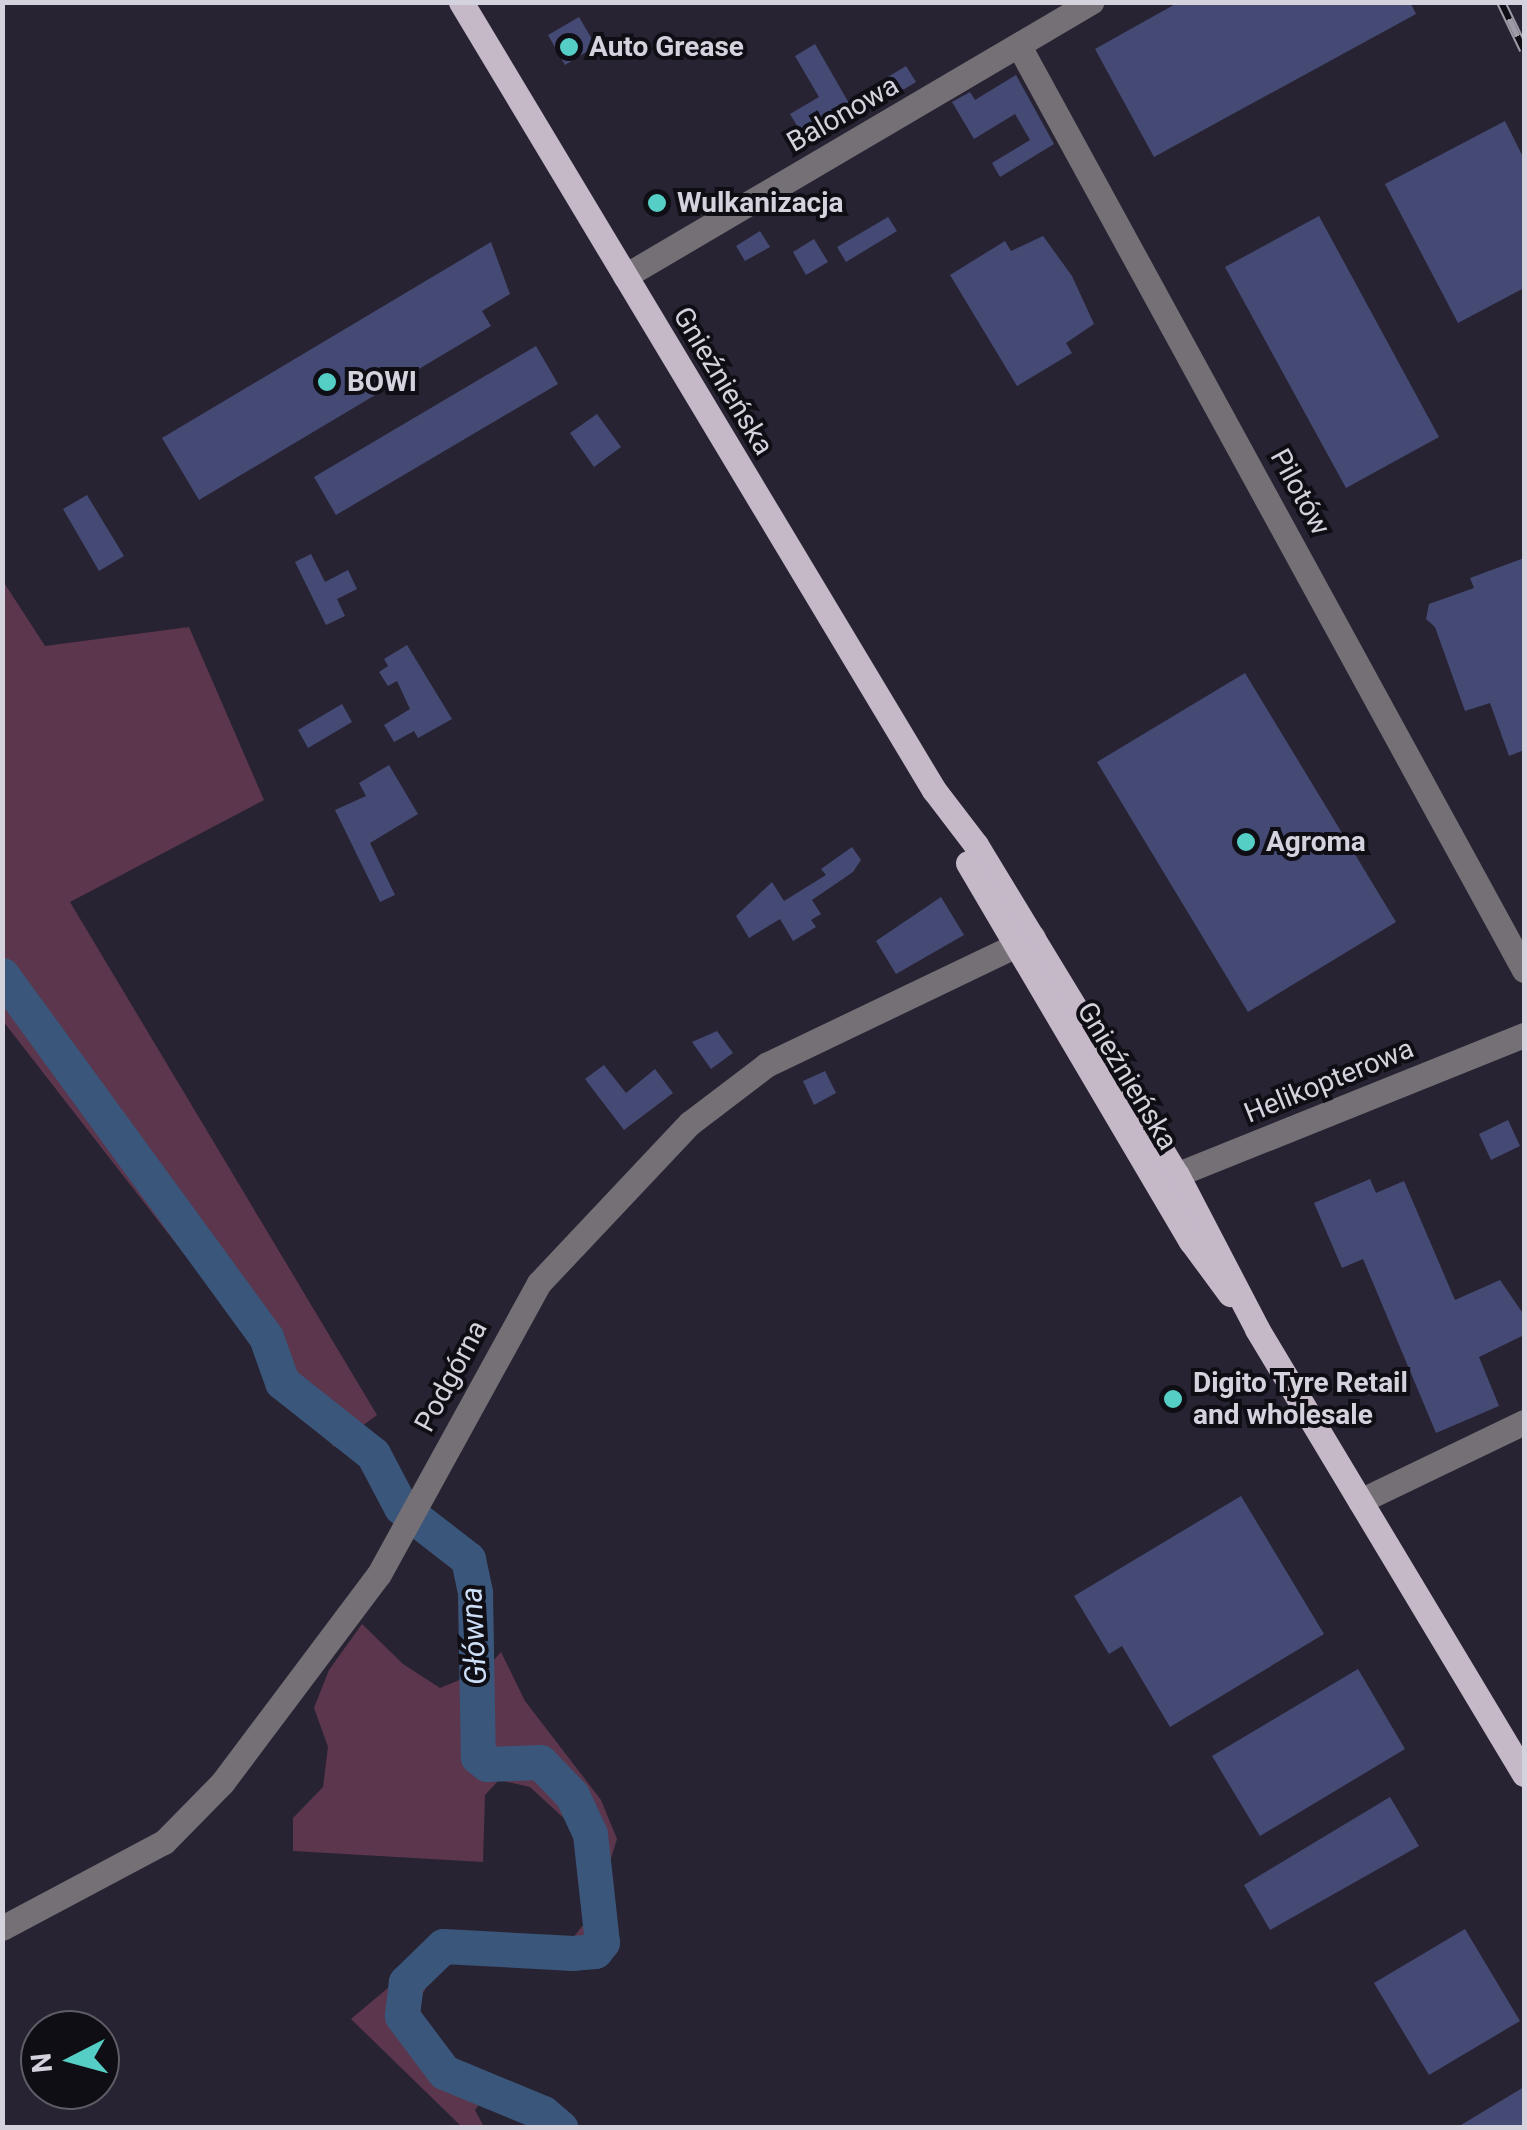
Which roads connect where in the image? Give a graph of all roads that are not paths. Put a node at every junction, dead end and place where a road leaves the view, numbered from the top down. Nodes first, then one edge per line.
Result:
1 (461, 2) edge
2 (1091, 2) edge
3 (1018, 46) junction
4 (626, 276) junction
5 (1024, 942) junction
6 (1524, 970) edge
7 (1524, 1035) edge
8 (1167, 1179) junction
9 (1524, 1422) edge
10 (1360, 1500) junction
11 (1524, 1774) edge
12 (2, 1928) edge

1 - 4 main road, Gnieźnieńska
2 - 3 street, Balonowa
3 - 4 street, Balonowa
3 - 6 street, Pilotów
4 - 5 main road, Gnieźnieńska
5 - 8 main road, Gnieźnieńska
5 - 12 street, Podgórna
7 - 8 street, Helikopterowa
8 - 10 main road, Gnieźnieńska
9 - 10 street
10 - 11 main road, Gnieźnieńska

